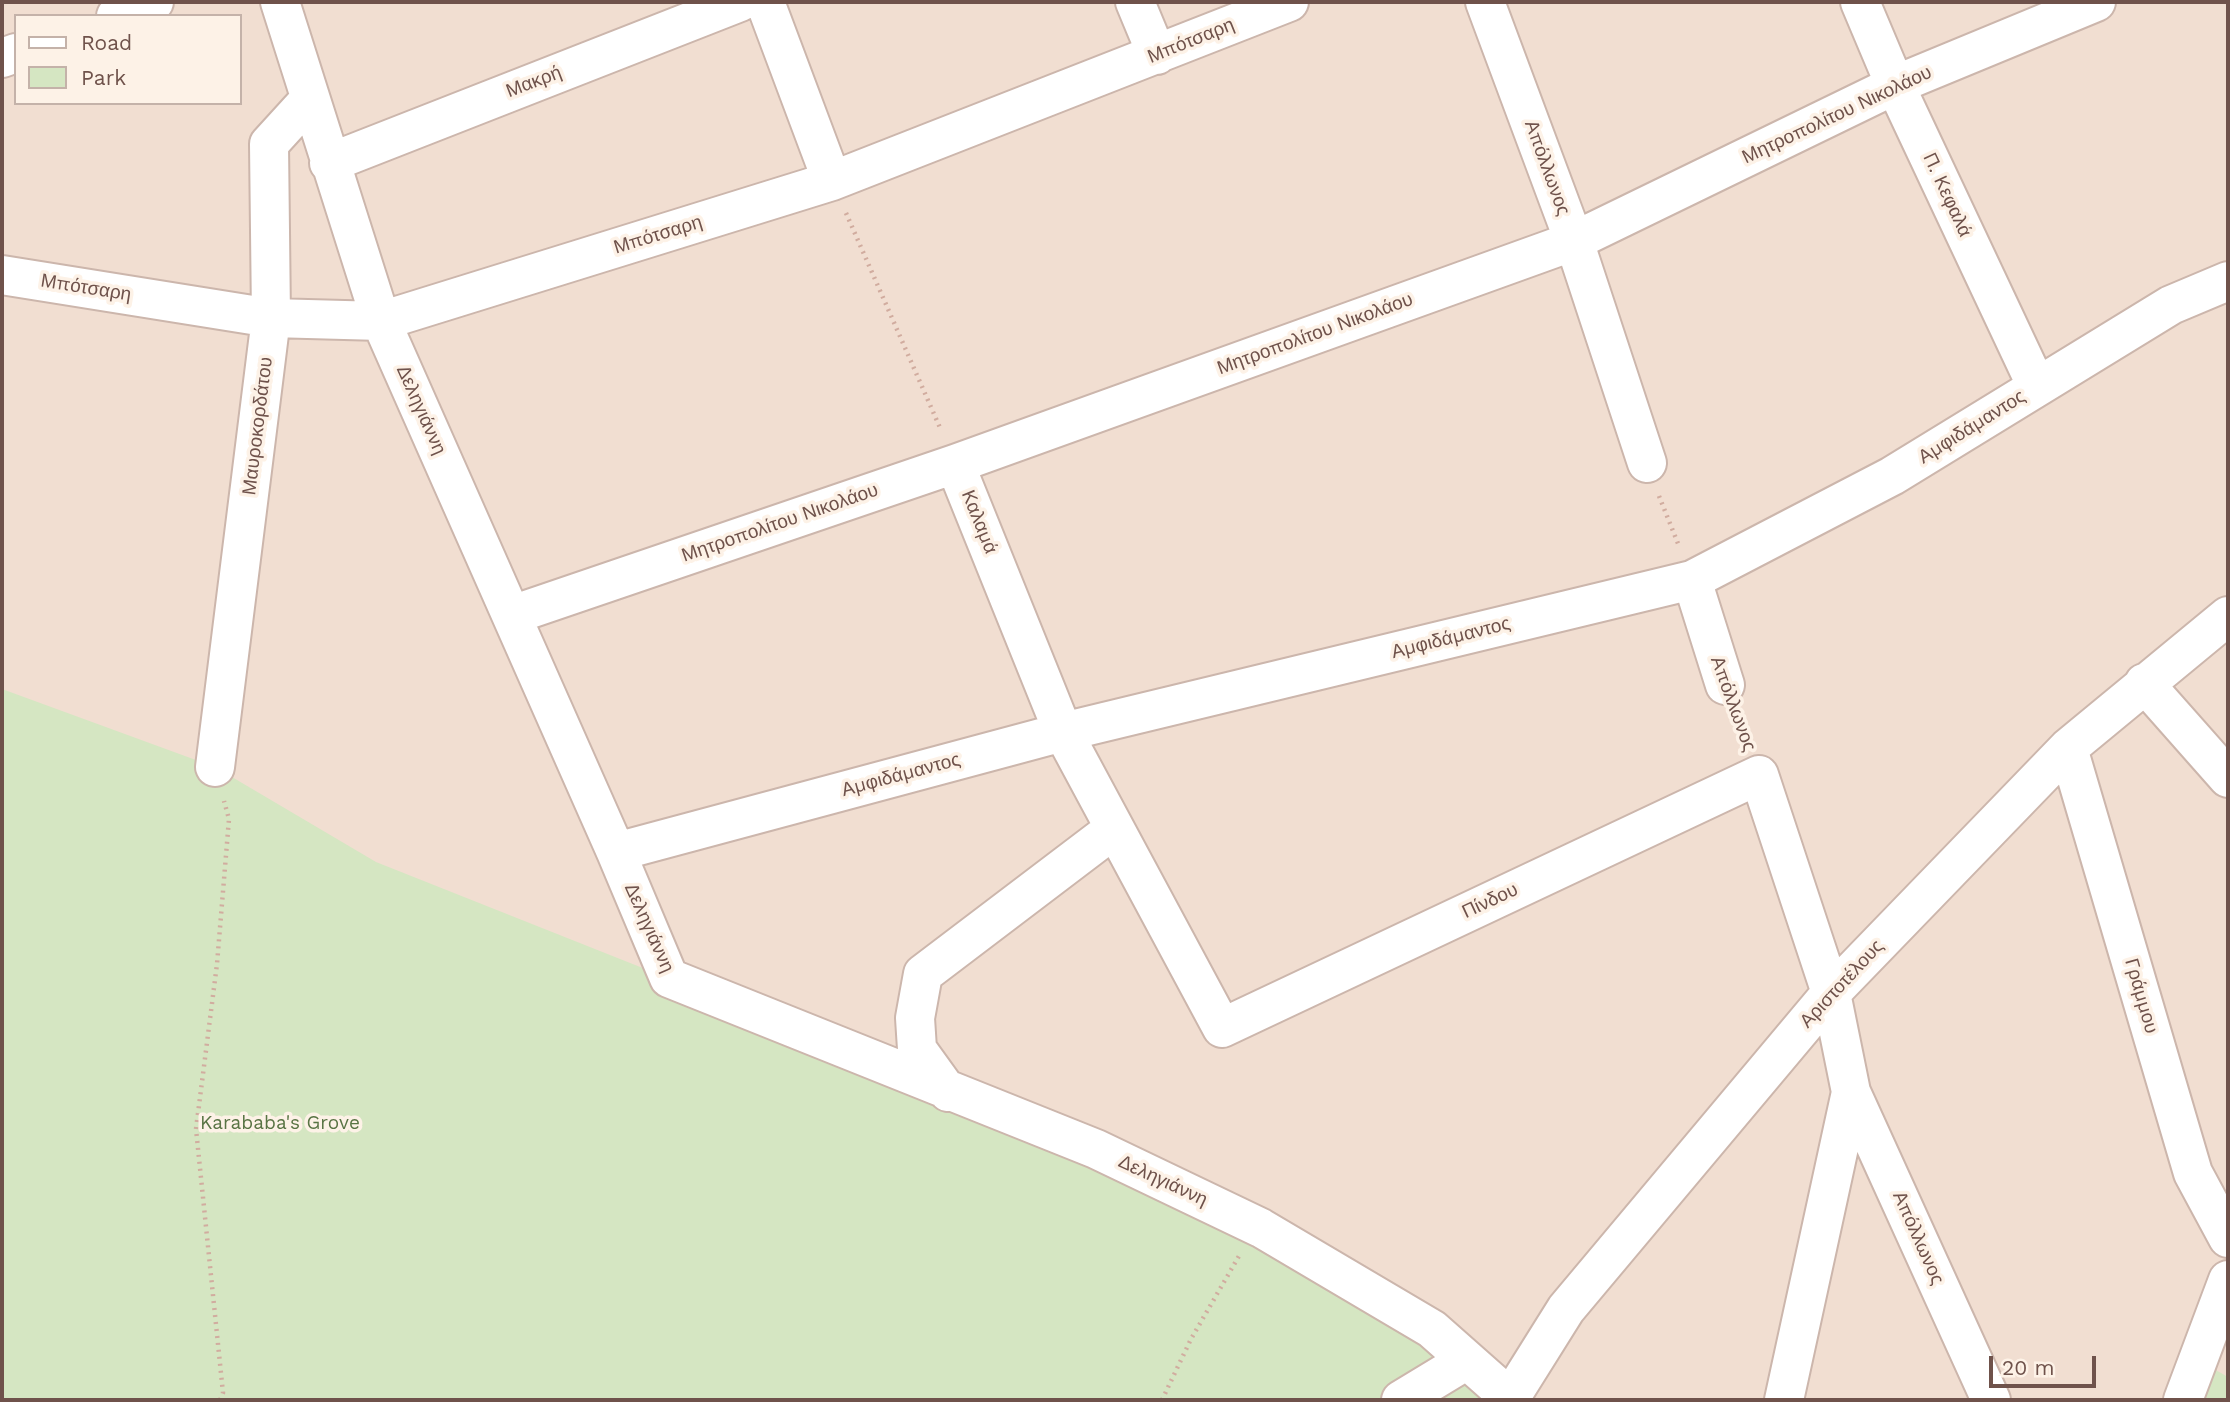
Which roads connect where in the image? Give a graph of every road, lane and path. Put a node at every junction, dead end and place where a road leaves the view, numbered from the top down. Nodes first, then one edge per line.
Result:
1 (154, 2) edge
2 (280, 2) edge
3 (740, 2) edge
4 (765, 2) edge
5 (1135, 2) edge
6 (1289, 2) edge
7 (1485, 2) edge
8 (1860, 2) edge
9 (2096, 2) edge
10 (121, 14) edge
11 (1157, 55) junction
12 (1895, 85) junction
13 (310, 99) junction
14 (328, 163) junction
15 (832, 181) junction
16 (1574, 241) junction
17 (2, 275) edge
18 (2228, 281) edge
19 (271, 318) junction
20 (381, 321) junction
21 (2037, 387) junction
22 (1647, 463) joint
23 (955, 464) junction
24 (1692, 580) junction
25 (512, 615) junction
26 (2228, 616) edge
27 (2144, 682) junction
28 (1725, 685) joint
29 (1063, 732) junction
30 (2068, 748) junction
31 (215, 767) joint
32 (1759, 775) junction
33 (2228, 778) edge
34 (1114, 828) junction
35 (616, 852) junction
36 (1831, 993) junction
37 (1222, 1028) joint
38 (948, 1092) junction
39 (1851, 1092) junction
40 (1261, 1228) junction
41 (2228, 1238) edge
42 (2228, 1280) edge
43 (1467, 1360) junction
44 (1509, 1399) edge
45 (220, 1400) edge
46 (1162, 1400) edge
47 (1401, 1400) edge
48 (1784, 1400) edge
49 (1991, 1400) edge
50 (2183, 1400) edge

1 - 10 street
2 - 13 street, Δεληγιάννη
3 - 14 street, Μακρή
4 - 15 street
5 - 11 street
6 - 11 street, Μπότσαρη
7 - 16 street, Απόλλωνος
8 - 12 street, Π. Κεφαλά
9 - 12 street, Μητροπολίτου Νικολάου
11 - 15 street, Μπότσαρη
12 - 16 street, Μητροπολίτου Νικολάου
12 - 21 street, Π. Κεφαλά
13 - 14 street, Δεληγιάννη
13 - 19 street, Μαυροκορδάτου
14 - 20 street, Δεληγιάννη
15 - 20 street, Μπότσαρη
15 - 23 path
16 - 22 street, Απόλλωνος
16 - 23 street, Μητροπολίτου Νικολάου
17 - 19 street, Μπότσαρη
18 - 21 street, Αμφιδάμαντος
19 - 20 street, Μπότσαρη
19 - 31 street, Μαυροκορδάτου
20 - 25 street, Δεληγιάννη
21 - 24 street, Αμφιδάμαντος
22 - 24 path
23 - 25 street, Μητροπολίτου Νικολάου
23 - 29 street, Καλαμά
24 - 28 street, Απόλλωνος
24 - 29 street, Αμφιδάμαντος
25 - 35 street, Δεληγιάννη
26 - 27 street, Αριστοτέλους
27 - 30 street, Αριστοτέλους
27 - 33 street
28 - 32 path, Απόλλωνος
29 - 34 street, Καλαμά
29 - 35 street, Αμφιδάμαντος
30 - 36 street, Αριστοτέλους
30 - 41 street, Γράμμου
31 - 45 path
32 - 36 street, Απόλλωνος
32 - 37 street, Πίνδου
34 - 37 street, Καλαμά
34 - 38 street
35 - 38 street, Δεληγιάννη
36 - 39 street, Απόλλωνος
36 - 44 street, Αριστοτέλους
38 - 40 street, Δεληγιάννη
39 - 48 street
39 - 49 street, Απόλλωνος
40 - 43 street, Δεληγιάννη
40 - 46 path
42 - 50 street
43 - 44 street, Δεληγιάννη
43 - 47 street

